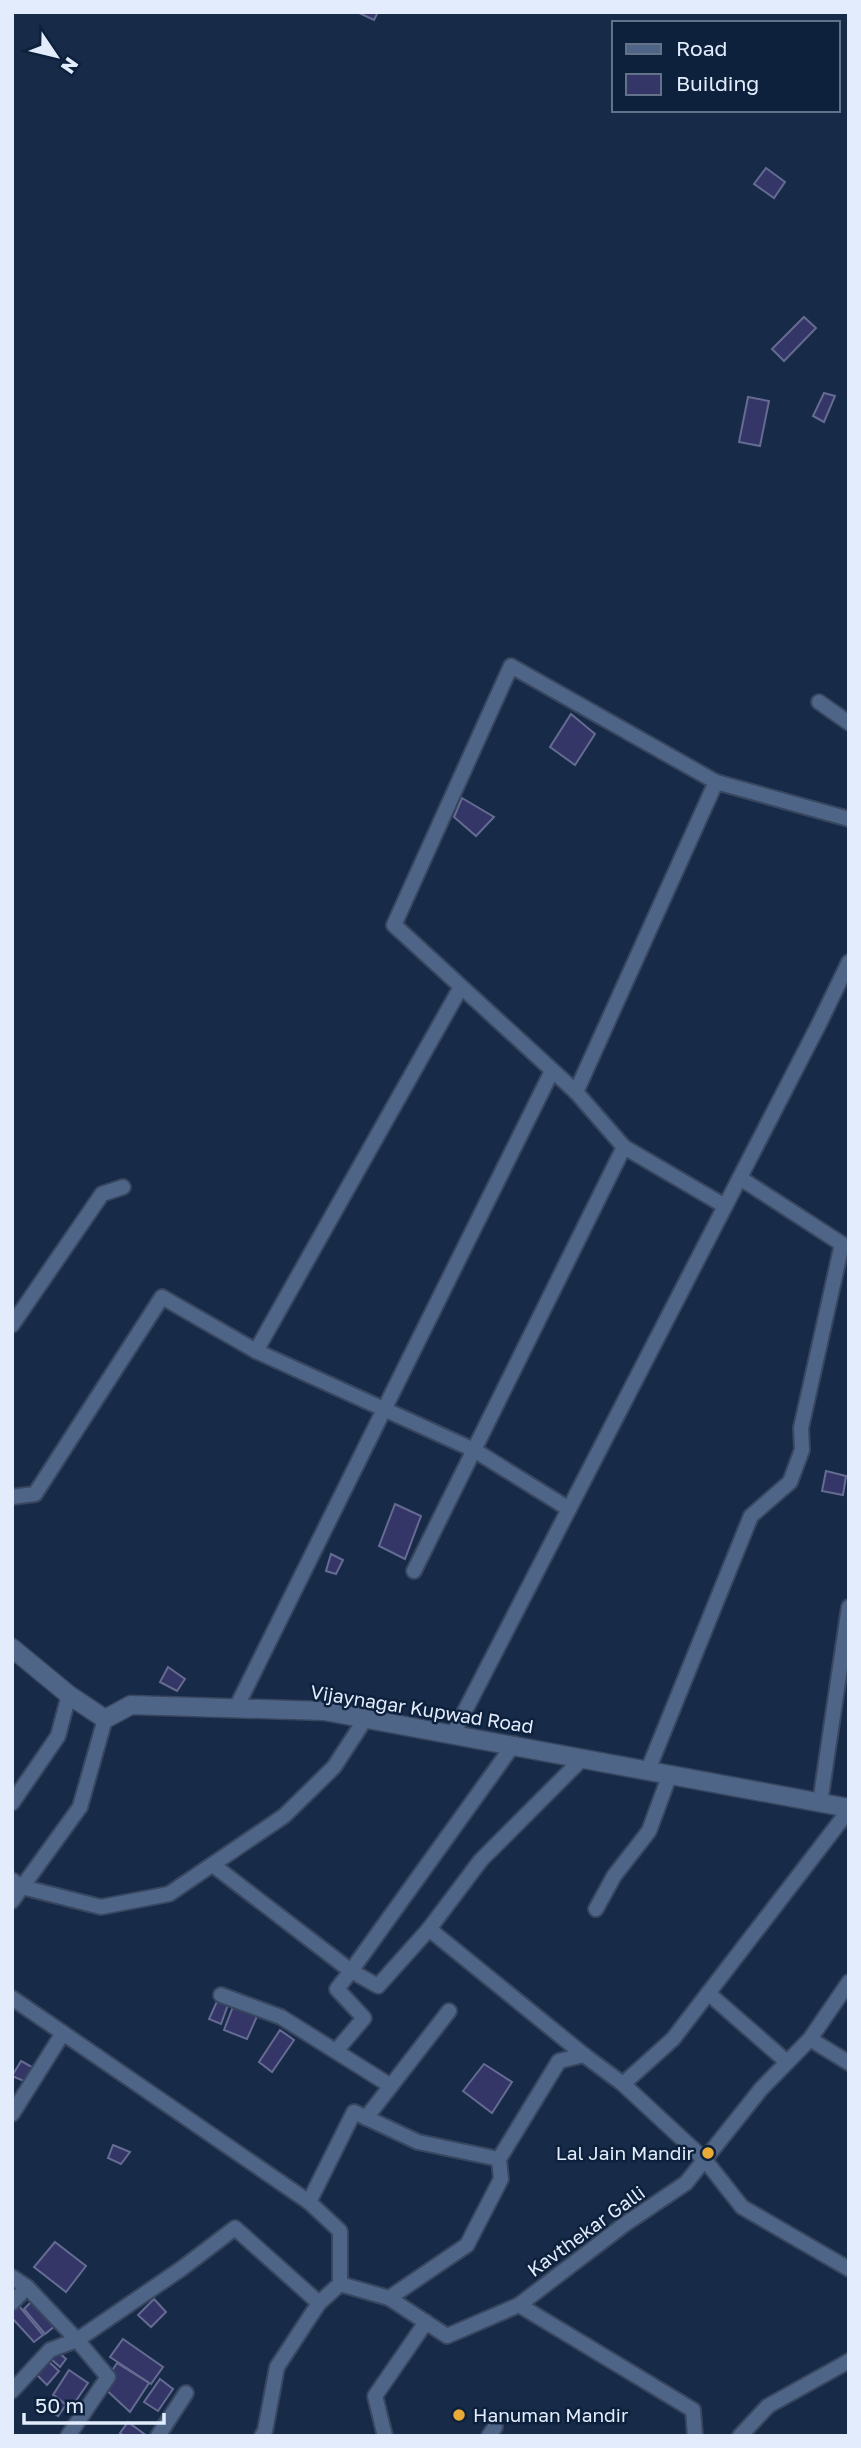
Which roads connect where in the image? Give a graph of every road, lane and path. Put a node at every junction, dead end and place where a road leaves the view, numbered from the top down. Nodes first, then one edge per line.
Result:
1 (819, 702) dead end
2 (849, 723) edge
3 (716, 782) junction
4 (849, 819) edge
5 (849, 962) edge
6 (461, 987) junction
7 (552, 1071) junction
8 (576, 1092) junction
9 (624, 1147) junction
10 (740, 1178) junction
11 (123, 1187) dead end
12 (725, 1206) junction
13 (12, 1325) edge
14 (256, 1351) junction
15 (383, 1409) junction
16 (474, 1450) junction
17 (12, 1497) edge
18 (569, 1509) junction
19 (414, 1571) dead end
20 (849, 1607) edge
21 (14, 1651) edge
22 (69, 1695) junction
23 (236, 1708) junction
24 (366, 1718) junction
25 (105, 1719) junction
26 (453, 1734) junction
27 (514, 1744) junction
28 (583, 1758) junction
29 (648, 1770) junction
30 (670, 1774) junction
31 (12, 1802) edge
32 (820, 1803) junction
33 (849, 1809) edge
34 (213, 1865) junction
35 (17, 1884) edge
36 (12, 1901) edge
37 (596, 1909) dead end
38 (429, 1929) junction
39 (351, 1971) junction
40 (849, 1982) edge
41 (708, 1993) junction
42 (221, 1995) dead end
43 (12, 1998) edge
44 (449, 2011) dead end
45 (63, 2033) junction
46 (810, 2039) junction
47 (336, 2051) junction
48 (584, 2055) junction
49 (787, 2062) junction
50 (849, 2063) edge
51 (623, 2084) junction
52 (391, 2085) junction
53 (12, 2114) edge
54 (366, 2118) junction
55 (499, 2159) junction
56 (705, 2160) junction
57 (309, 2202) junction
58 (849, 2269) edge
59 (12, 2277) edge
60 (340, 2284) junction
61 (27, 2287) junction
62 (389, 2298) junction
63 (12, 2303) edge
64 (318, 2303) junction
65 (519, 2305) junction
66 (426, 2322) junction
67 (77, 2340) junction
68 (849, 2361) edge
69 (12, 2391) edge
70 (186, 2393) dead end
71 (68, 2436) edge
72 (158, 2436) edge
73 (262, 2436) edge
74 (385, 2436) edge
75 (695, 2436) edge
76 (740, 2436) edge

1 - 2 street
3 - 4 street
3 - 6 street
3 - 8 street
5 - 10 street
6 - 7 street
6 - 14 street
7 - 8 street
7 - 15 street
8 - 9 street
9 - 12 street
9 - 16 street
10 - 12 street
10 - 29 street
11 - 13 street
12 - 18 street
14 - 15 street
14 - 17 street
15 - 16 street
15 - 23 street
16 - 18 street
16 - 19 street
18 - 26 street
20 - 32 street
21 - 22 street
22 - 25 street
22 - 31 street
23 - 24 street, Vijaynagar Kupwad Road
23 - 25 street, Vijaynagar Kupwad Road
24 - 26 street, Vijaynagar Kupwad Road
24 - 34 street
25 - 35 street
26 - 27 street, Vijaynagar Kupwad Road
27 - 28 street, Vijaynagar Kupwad Road
27 - 39 street
28 - 29 street, Vijaynagar Kupwad Road
28 - 38 street
29 - 30 street, Vijaynagar Kupwad Road
30 - 32 street, Vijaynagar Kupwad Road
30 - 37 street
32 - 33 street, Vijaynagar Kupwad Road
33 - 41 street
34 - 35 street
34 - 39 street
35 - 36 street
38 - 39 street
38 - 48 street
39 - 47 street
40 - 46 street, Kavthekar Galli
41 - 49 street
41 - 51 street
42 - 47 street
43 - 45 street
44 - 52 street
45 - 53 street
45 - 57 street
46 - 49 street, Kavthekar Galli
46 - 50 street
47 - 52 street
48 - 51 street
48 - 55 street
49 - 56 street, Kavthekar Galli
51 - 56 street
52 - 54 street
54 - 55 street
54 - 57 street
55 - 62 street
56 - 58 street
56 - 65 street, Kavthekar Galli
57 - 60 street
59 - 61 street
60 - 62 street
60 - 64 street
61 - 63 street
61 - 67 street
62 - 66 street
64 - 67 street
64 - 73 street
65 - 66 street, Kavthekar Galli
65 - 75 street
66 - 74 street
67 - 69 street
67 - 71 street
68 - 76 street
70 - 72 street

